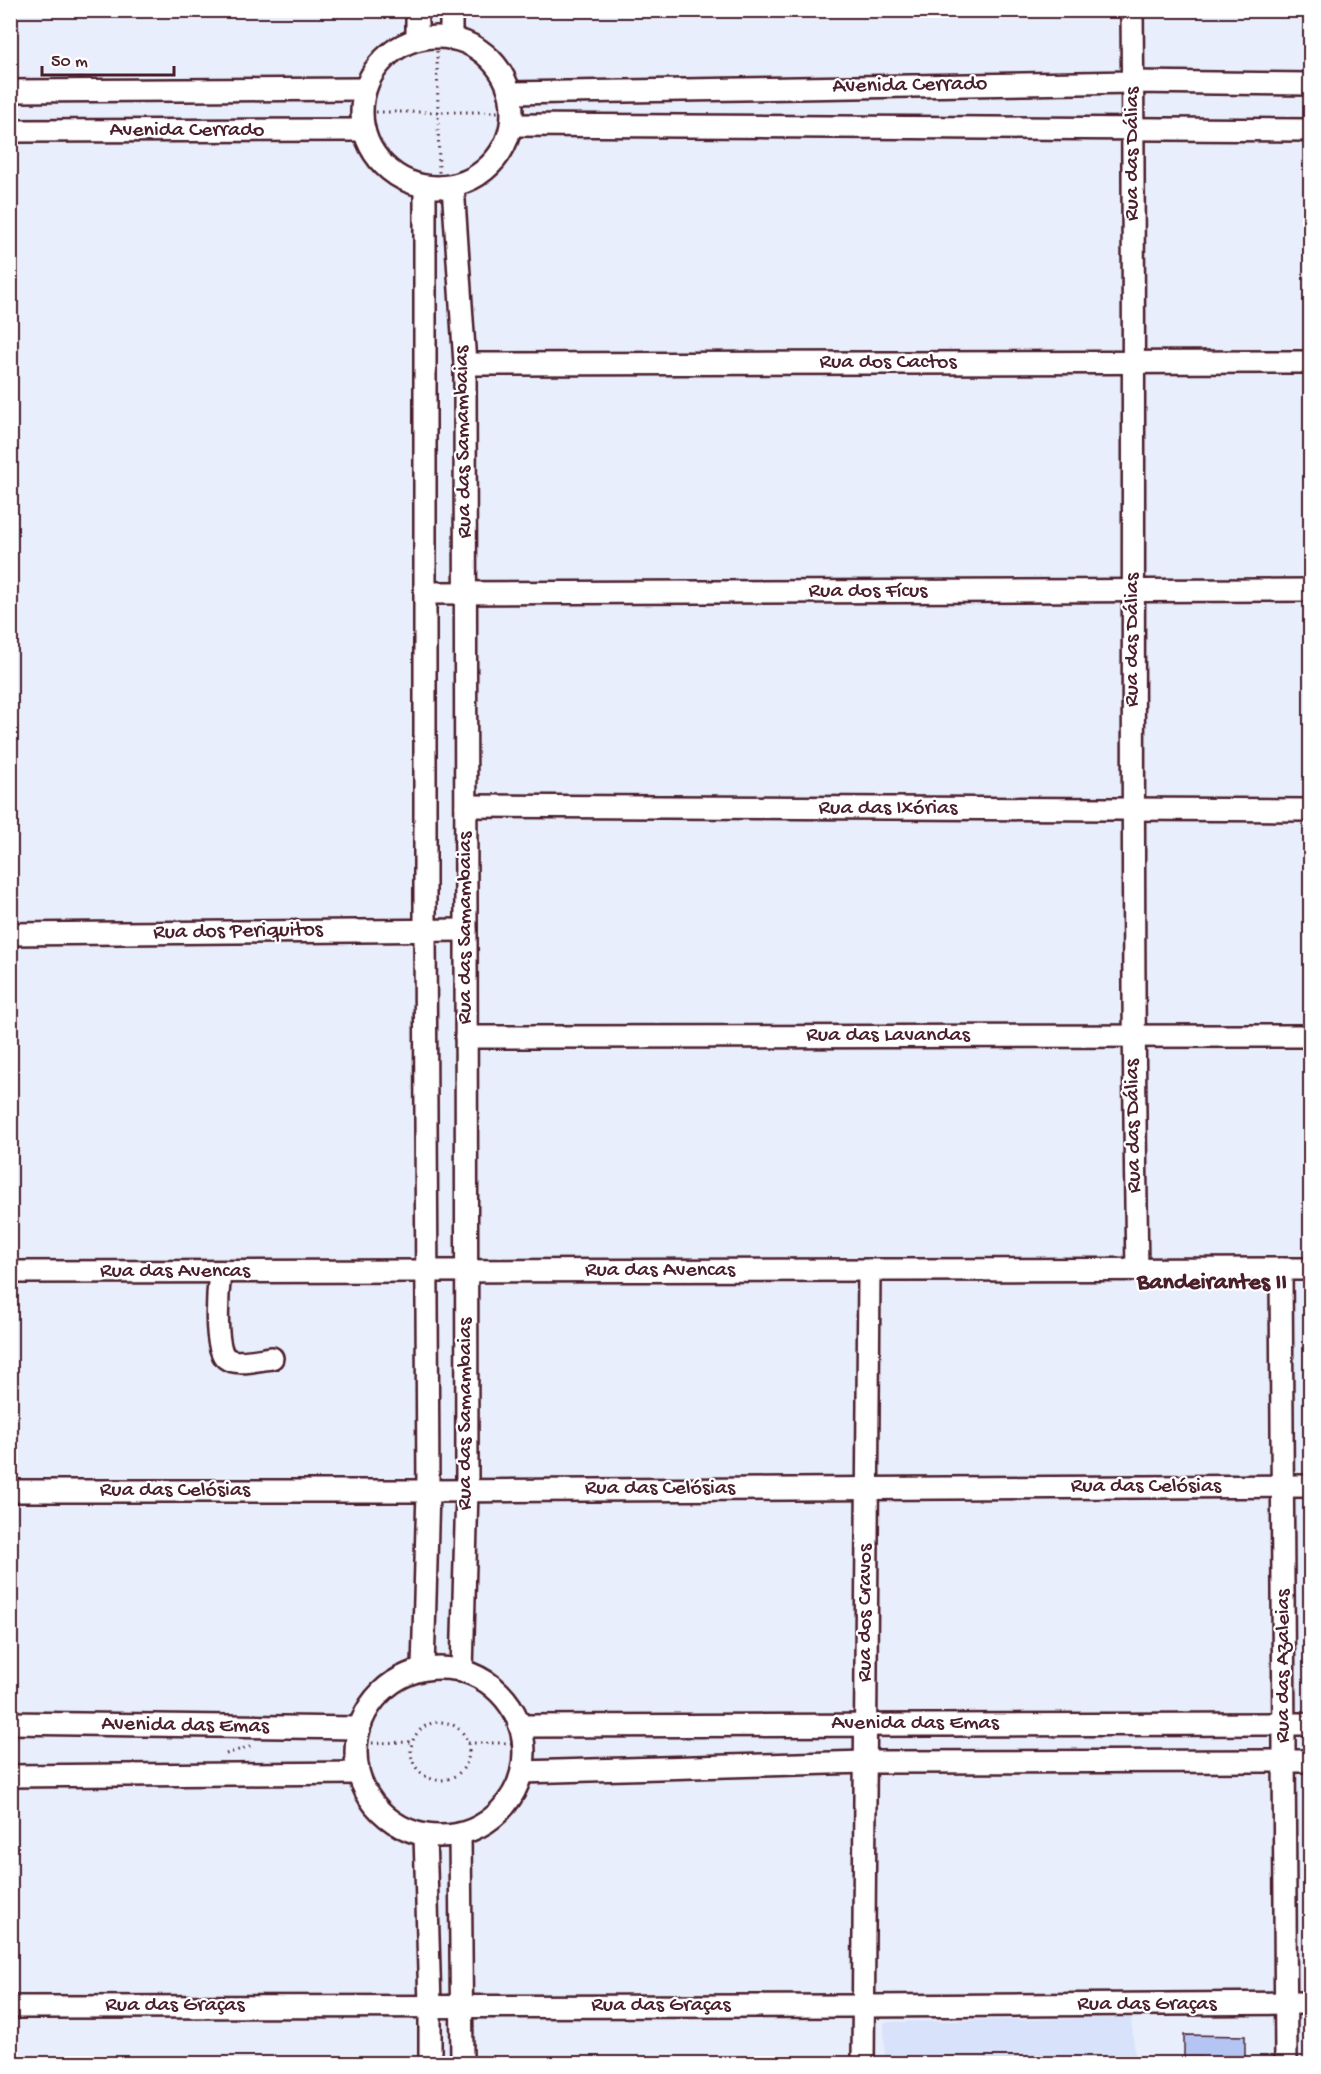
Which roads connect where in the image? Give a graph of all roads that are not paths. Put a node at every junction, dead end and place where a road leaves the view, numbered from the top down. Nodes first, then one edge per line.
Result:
1 (417, 10) edge
2 (451, 10) edge
3 (1132, 10) edge
4 (435, 38) junction
5 (1133, 82) junction
6 (1311, 84) edge
7 (365, 89) junction
8 (10, 91) edge
9 (510, 93) junction
10 (512, 125) junction
11 (1134, 128) junction
12 (364, 130) junction
13 (1311, 130) edge
14 (10, 131) edge
15 (439, 187) junction
16 (1134, 362) junction
17 (1311, 362) edge
18 (465, 364) junction
19 (1311, 590) edge
20 (1132, 591) junction
21 (425, 593) junction
22 (465, 594) junction
23 (466, 806) junction
24 (1134, 810) junction
25 (1311, 810) edge
26 (425, 930) junction
27 (466, 930) junction
28 (10, 934) edge
29 (1133, 1036) junction
30 (1311, 1036) edge
31 (466, 1037) junction
32 (1281, 1269) junction
33 (1311, 1269) edge
34 (869, 1270) junction
35 (1137, 1270) junction
36 (426, 1271) junction
37 (466, 1271) junction
38 (10, 1272) edge
39 (220, 1272) junction
40 (272, 1358) dead end
41 (1282, 1486) junction
42 (1311, 1486) edge
43 (867, 1488) junction
44 (467, 1490) junction
45 (10, 1491) edge
46 (428, 1491) junction
47 (423, 1669) junction
48 (462, 1671) junction
49 (10, 1723) edge
50 (866, 1724) junction
51 (1284, 1724) junction
52 (1311, 1724) edge
53 (520, 1726) junction
54 (357, 1736) junction
55 (1284, 1761) junction
56 (1311, 1761) edge
57 (866, 1762) junction
58 (522, 1772) junction
59 (358, 1773) junction
60 (10, 1776) edge
61 (460, 1834) junction
62 (425, 1835) junction
63 (1286, 2003) junction
64 (1311, 2003) edge
65 (430, 2005) junction
66 (462, 2006) junction
67 (864, 2006) junction
68 (10, 2007) edge
69 (430, 2064) edge
70 (462, 2064) edge
71 (863, 2064) edge
72 (1286, 2064) edge

1 - 4 street
2 - 4 street
3 - 5 street, Rua das Dálias
4 - 7 street
4 - 9 street
5 - 6 street, Avenida Cerrado
5 - 9 street, Avenida Cerrado
5 - 11 street, Rua das Dálias
7 - 8 street, Avenida Cerrado
7 - 12 street
9 - 10 street
10 - 11 street, Avenida Cerrado
10 - 15 street
11 - 13 street, Avenida Cerrado
11 - 16 street, Rua das Dálias
12 - 14 street, Avenida Cerrado
12 - 15 street
15 - 18 street, Rua das Samambaias
15 - 21 street, Rua das Samambaias
16 - 17 street, Rua dos Cactos
16 - 18 street, Rua dos Cactos
16 - 20 street, Rua das Dálias
18 - 22 street, Rua das Samambaias
19 - 20 street, Rua dos Fícus
20 - 22 street, Rua dos Fícus
20 - 24 street, Rua das Dálias
21 - 22 street, Rua dos Fícus
21 - 26 street, Rua das Samambaias
22 - 23 street, Rua das Samambaias
23 - 24 street, Rua das Ixórias
23 - 27 street, Rua das Samambaias
24 - 25 street, Rua das Ixórias
24 - 29 street, Rua das Dálias
26 - 27 street, Rua dos Periquitos
26 - 28 street, Rua dos Periquitos
26 - 36 street, Rua das Samambaias
27 - 31 street, Rua das Samambaias
29 - 30 street, Rua das Lavandas
29 - 31 street, Rua das Lavandas
29 - 35 street, Rua das Dálias
31 - 37 street, Rua das Samambaias
32 - 33 street, Rua das Avencas
32 - 35 street, Rua das Avencas
32 - 41 street, Rua das Azaleias
34 - 35 street, Rua das Avencas
34 - 37 street, Rua das Avencas
34 - 43 street, Rua dos Cravos
36 - 37 street, Rua das Avencas
36 - 39 street, Rua das Avencas
36 - 46 street, Rua das Samambaias
37 - 44 street, Rua das Samambaias
38 - 39 street, Rua das Avencas
39 - 40 street
41 - 42 street, Rua das Celósias
41 - 43 street, Rua das Celósias
41 - 51 street, Rua das Azaleias
43 - 44 street, Rua das Celósias
43 - 50 street, Rua dos Cravos
44 - 46 street, Rua das Celósias
44 - 48 street, Rua das Samambaias
45 - 46 street, Rua das Celósias
46 - 47 street, Rua das Samambaias
47 - 48 street
47 - 54 street
48 - 53 street
49 - 54 street, Avenida das Emas
50 - 51 street, Avenida das Emas
50 - 53 street, Avenida das Emas
50 - 57 street, Rua dos Cravos
51 - 52 street, Avenida das Emas
51 - 55 street, Rua das Azaleias
53 - 58 street
54 - 59 street
55 - 56 street, Avenida das Emas
55 - 57 street, Avenida das Emas
55 - 63 street, Rua das Azaleias
57 - 58 street, Avenida das Emas
57 - 67 street, Rua dos Cravos
58 - 61 street
59 - 60 street, Avenida das Emas
59 - 62 street
61 - 62 street
61 - 66 street
62 - 65 street
63 - 64 street, Rua das Graças
63 - 67 street, Rua das Graças
63 - 72 street, Rua das Azaleias
65 - 66 street, Rua das Graças
65 - 68 street, Rua das Graças
65 - 69 street
66 - 67 street, Rua das Graças
66 - 70 street
67 - 71 street, Rua dos Cravos

